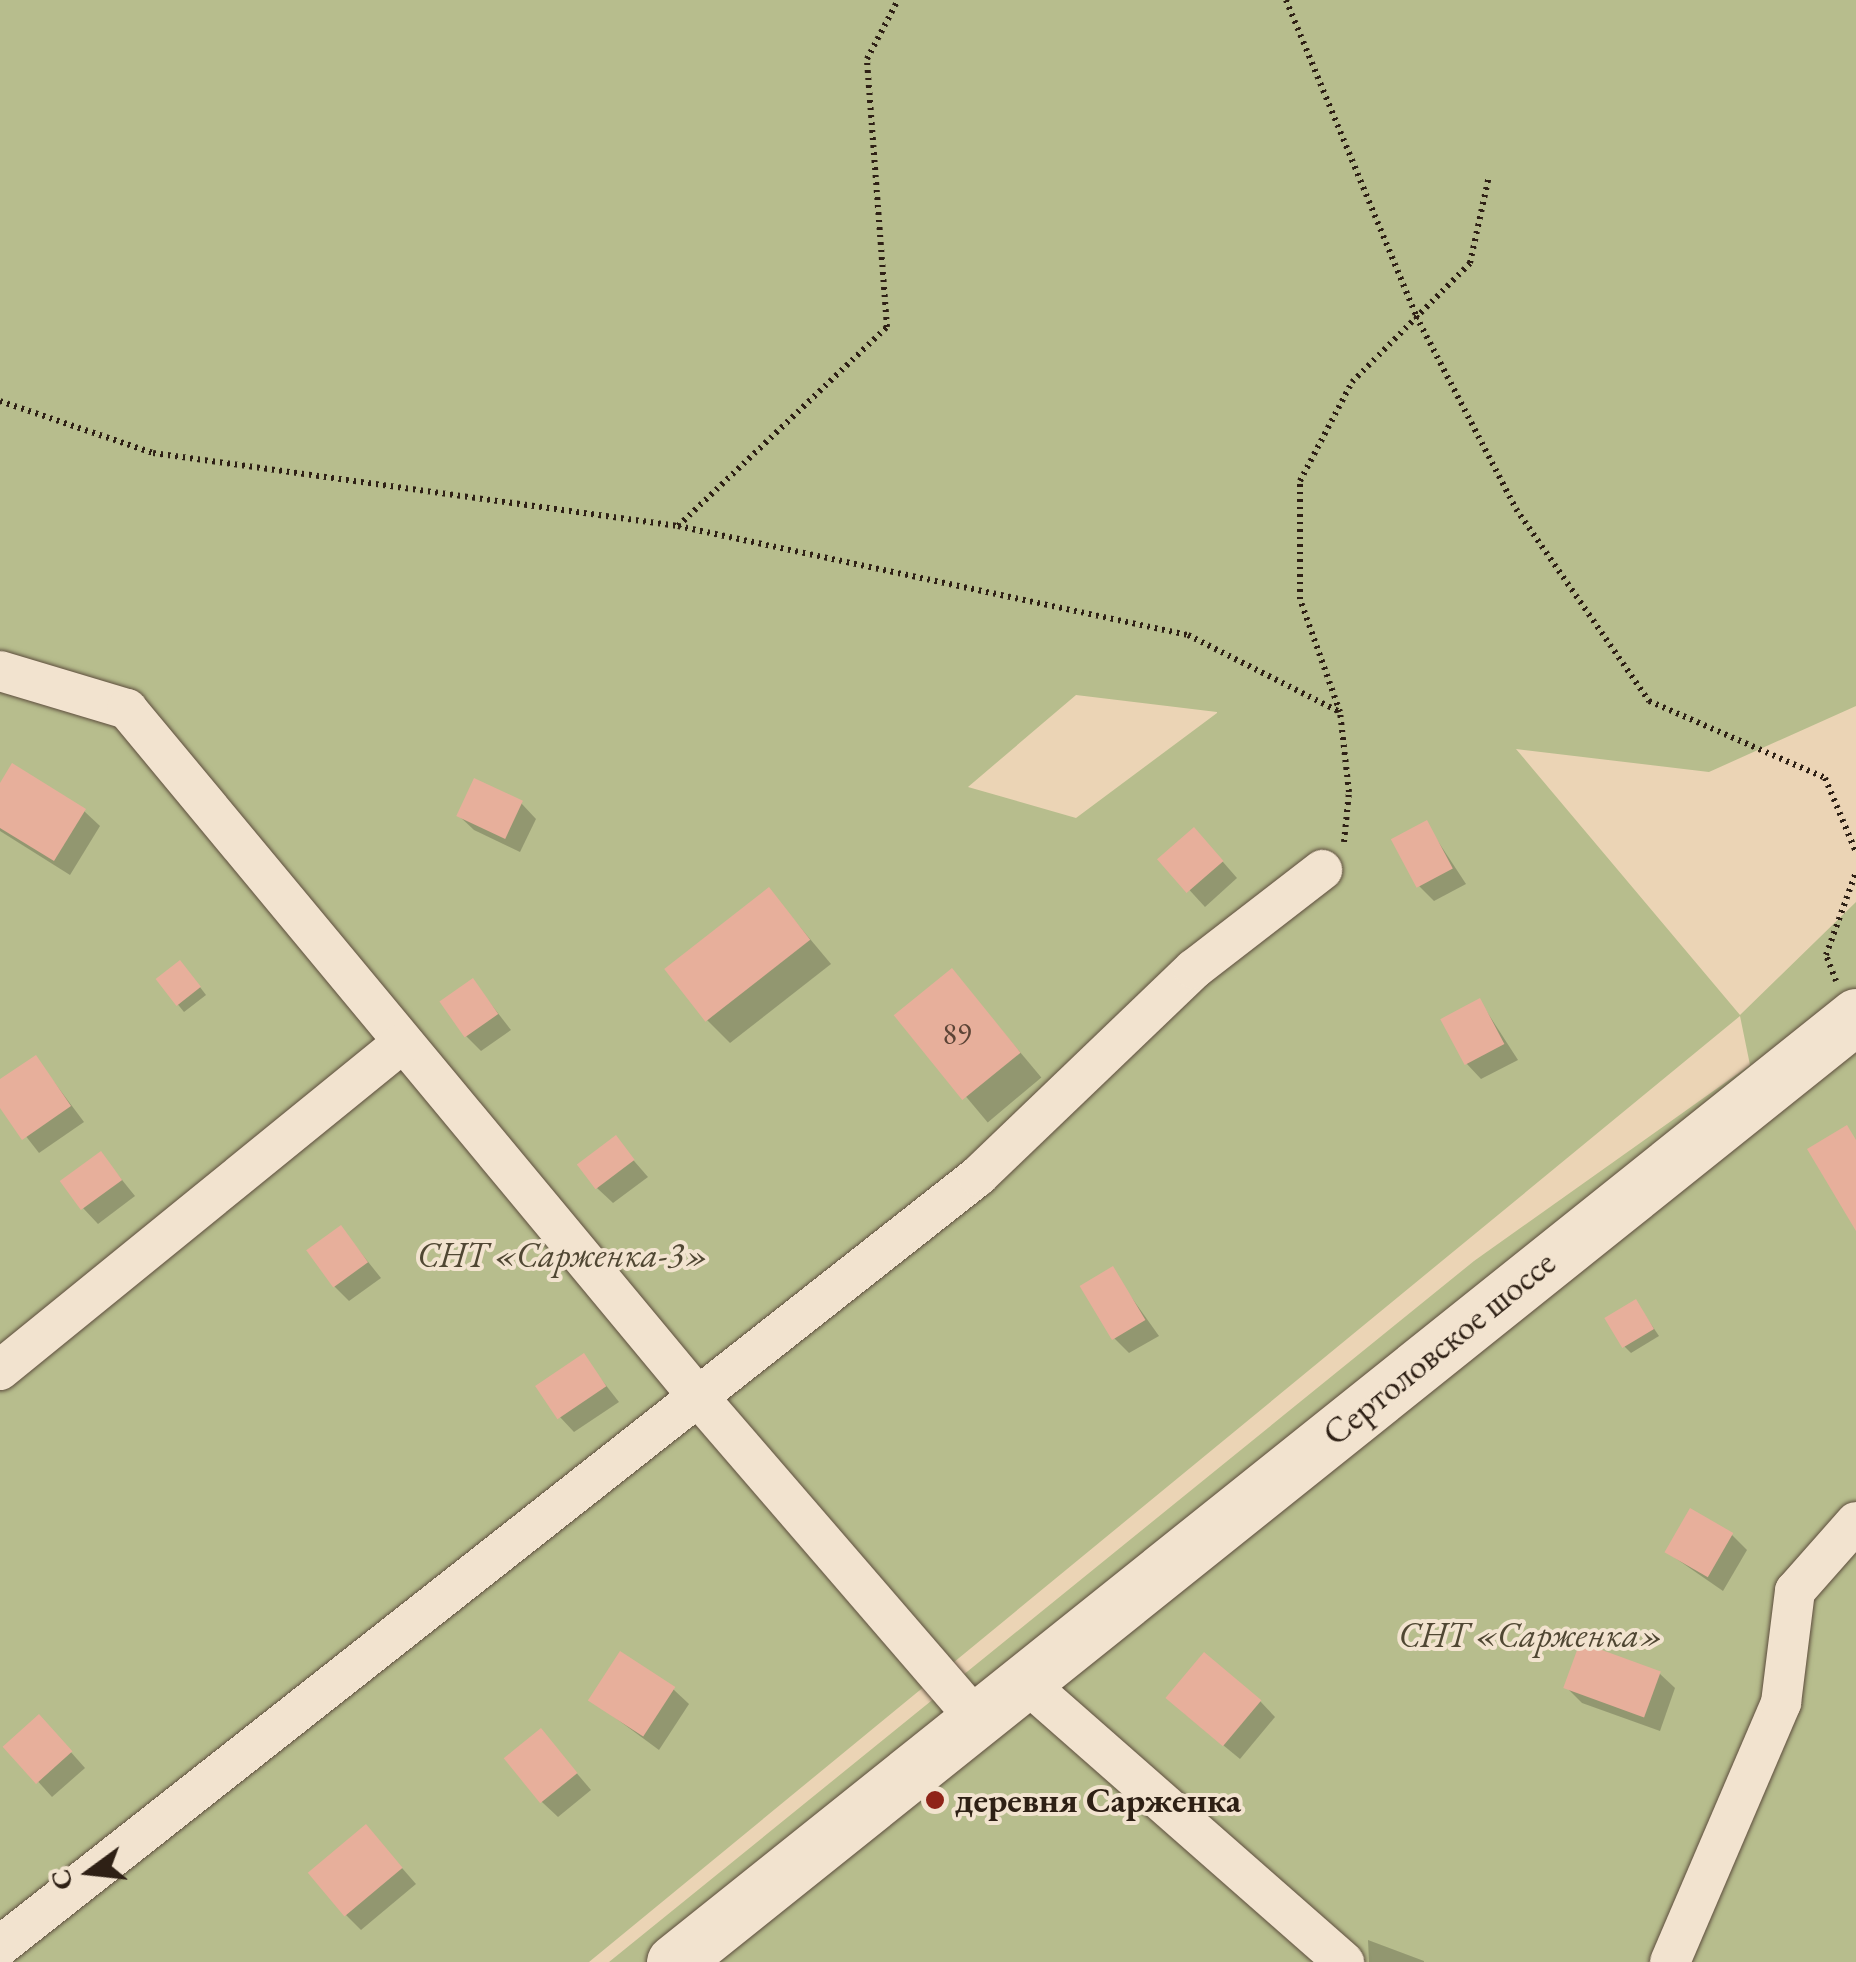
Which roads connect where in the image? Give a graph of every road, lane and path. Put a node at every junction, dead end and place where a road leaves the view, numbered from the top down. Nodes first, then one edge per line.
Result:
1 (898, 0) edge
2 (1286, 0) edge
3 (1489, 176) dead end
4 (1416, 316) junction
5 (0, 401) edge
6 (678, 526) junction
7 (0, 671) edge
8 (1340, 712) junction
9 (1856, 852) edge
10 (1322, 870) joint
11 (1856, 872) edge
12 (1854, 1018) edge
13 (401, 1044) junction
14 (4, 1358) edge
15 (700, 1399) junction
16 (1856, 1522) edge
17 (1024, 1681) junction
18 (976, 1719) junction
19 (0, 1946) edge
20 (674, 1962) edge
21 (1344, 1962) edge
22 (1670, 1962) edge

1 - 6 path
2 - 4 path
3 - 4 path
4 - 8 path
4 - 9 path
5 - 6 path
6 - 8 path
7 - 13 street
8 - 10 path
10 - 15 street
11 - 12 path
12 - 17 main road, Сертоловское шоссе
13 - 14 street
13 - 15 street
15 - 18 street
15 - 19 street
16 - 22 street
17 - 18 main road, Сертоловское шоссе
17 - 21 street
18 - 20 main road, Сертоловское шоссе

